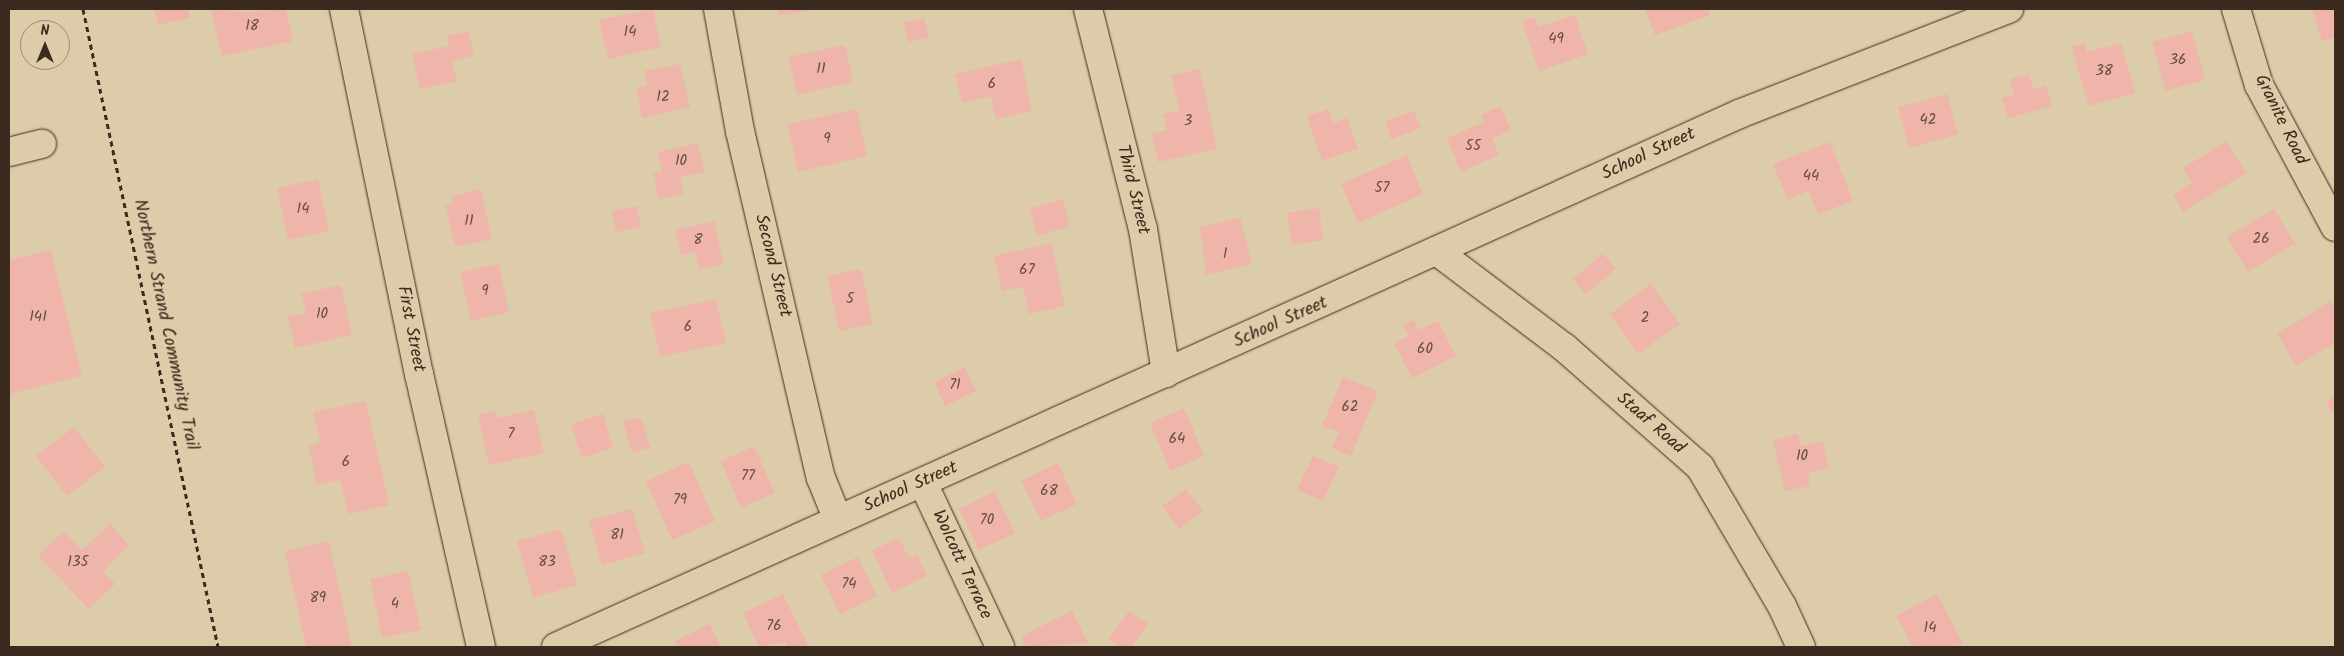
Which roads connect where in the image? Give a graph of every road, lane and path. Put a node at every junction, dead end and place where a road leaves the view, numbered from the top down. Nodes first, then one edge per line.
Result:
1 (83, 9) edge
2 (344, 9) edge
3 (718, 9) edge
4 (1088, 9) edge
5 (2009, 9) edge
6 (2236, 9) edge
7 (42, 144) dead end
8 (9, 152) edge
9 (2335, 227) edge
10 (1438, 252) junction
11 (1166, 373) junction
12 (923, 483) junction
13 (838, 520) junction
14 (610, 637) edge
15 (218, 647) edge
16 (481, 647) edge
17 (556, 647) edge
18 (1000, 647) edge
19 (1801, 647) edge

1 - 15 path, Northern Strand Community Trail
2 - 16 street, First Street
3 - 13 street, Second Street
4 - 11 street, Third Street
5 - 10 street, School Street
6 - 9 street, Granite Road
7 - 8 street
10 - 11 street, School Street
10 - 19 street, Staaf Road
11 - 12 street, School Street
12 - 13 street, School Street
12 - 18 street, Wolcott Terrace
13 - 14 street, School Street
14 - 17 street, School Street

